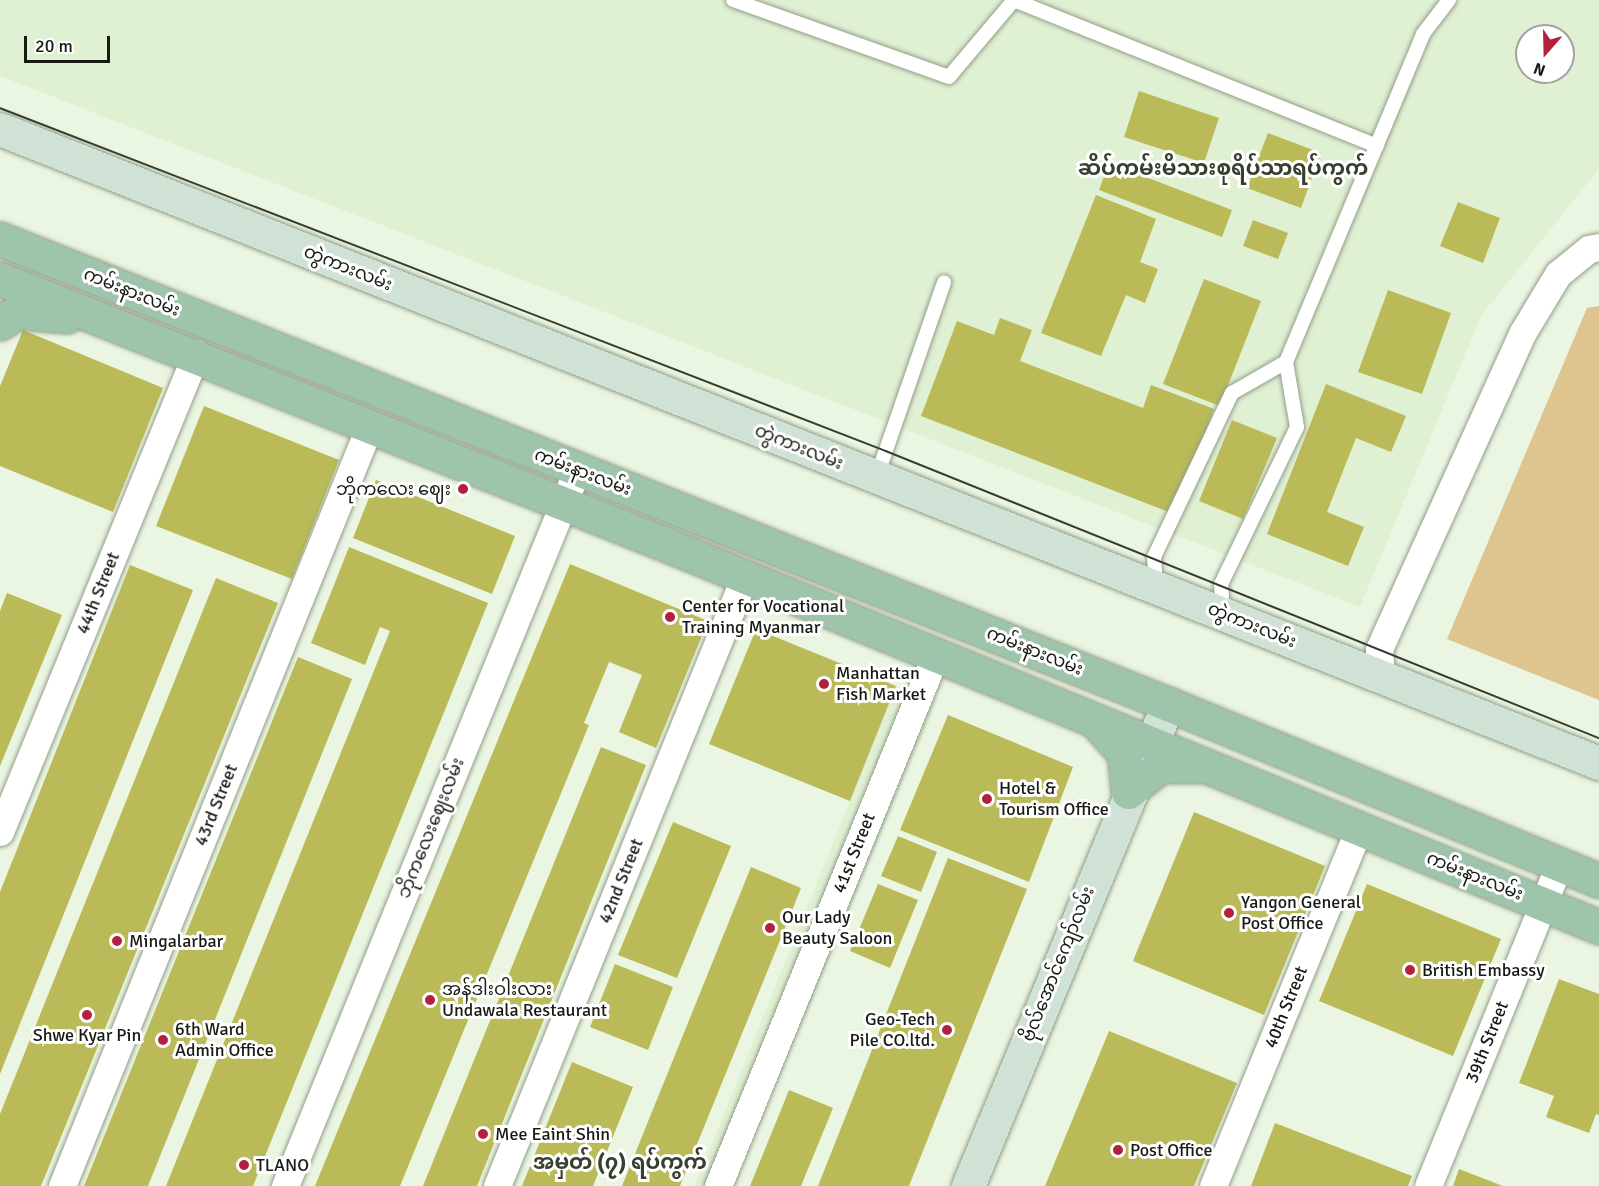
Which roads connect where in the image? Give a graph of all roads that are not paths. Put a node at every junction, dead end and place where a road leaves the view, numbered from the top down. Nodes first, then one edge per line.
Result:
1 (733, 0) edge
2 (1014, 0) edge
3 (1449, 0) edge
4 (0, 129) edge
5 (1377, 146) junction
6 (0, 239) edge
7 (1599, 247) edge
8 (0, 279) edge
9 (944, 282) dead end
10 (0, 323) edge
11 (154, 337) junction
12 (196, 354) junction
13 (1286, 362) junction
14 (370, 424) junction
15 (577, 470) junction
16 (876, 477) junction
17 (564, 503) junction
18 (745, 576) junction
19 (1156, 587) junction
20 (1223, 613) junction
21 (936, 654) junction
22 (1381, 677) junction
23 (1168, 704) junction
24 (1092, 719) junction
25 (1152, 743) junction
26 (1599, 763) edge
27 (1212, 768) junction
28 (1128, 792) junction
29 (1359, 828) junction
30 (0, 832) edge
31 (1559, 865) junction
32 (1599, 881) edge
33 (1543, 903) junction
34 (1599, 927) edge
35 (62, 1186) edge
36 (285, 1186) edge
37 (497, 1186) edge
38 (718, 1186) edge
39 (968, 1186) edge
40 (1213, 1186) edge
41 (1428, 1186) edge

1 - 2 lane
2 - 5 lane
3 - 5 lane
4 - 16 main road, တွဲကားလမ်း
5 - 13 lane
6 - 15 main road, ကမ်းနားလမ်း
7 - 22 street
8 - 11 main road, ကမ်းနားလမ်း
9 - 16 lane
10 - 11 main road
11 - 12 main road, ကမ်းနားလမ်း
12 - 14 main road, ကမ်းနားလမ်း
12 - 30 street, 44th Street
13 - 19 lane
13 - 20 lane
14 - 17 main road, ကမ်းနားလမ်း
14 - 35 street, 43rd Street
15 - 17 street, ဘိုကလေးဈေးလမ်း
15 - 23 main road, ကမ်းနားလမ်း
16 - 19 main road, တွဲကားလမ်း
17 - 18 main road, ကမ်းနားလမ်း
17 - 36 street, ဘိုကလေးဈေးလမ်း
18 - 21 main road, ကမ်းနားလမ်း
18 - 37 street, 42nd Street
19 - 20 main road, တွဲကားလမ်း
20 - 22 main road, တွဲကားလမ်း
21 - 24 main road, ကမ်းနားလမ်း
21 - 38 street, 41st Street
22 - 26 main road, တွဲကားလမ်း
23 - 25 main road
23 - 31 main road, ကမ်းနားလမ်း
24 - 25 main road, ကမ်းနားလမ်း
24 - 28 main road
25 - 27 main road, ကမ်းနားလမ်း
25 - 28 main road, ဗိုလ်အောင်ကျော်လမ်း
27 - 28 main road
27 - 29 main road, ကမ်းနားလမ်း
28 - 39 main road, ဗိုလ်အောင်ကျော်လမ်း
29 - 33 main road, ကမ်းနားလမ်း
29 - 40 street, 40th Street
31 - 32 main road, ကမ်းနားလမ်း
31 - 33 street, 39th Street
33 - 34 main road, ကမ်းနားလမ်း
33 - 41 street, 39th Street

